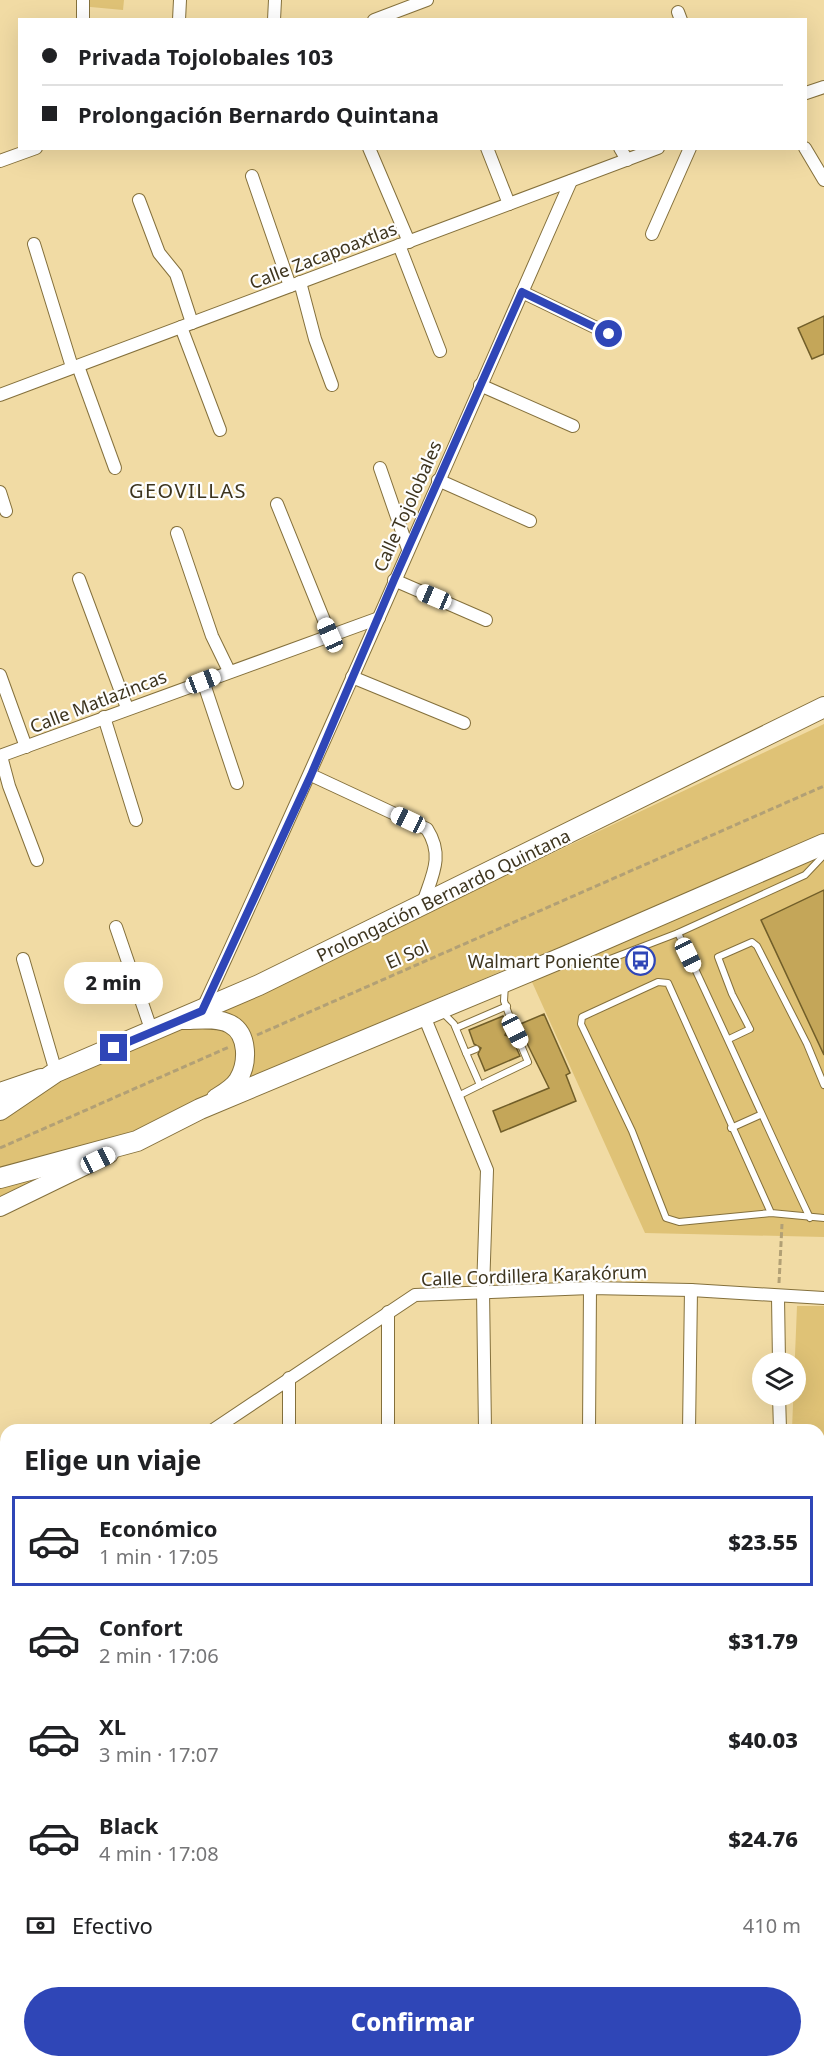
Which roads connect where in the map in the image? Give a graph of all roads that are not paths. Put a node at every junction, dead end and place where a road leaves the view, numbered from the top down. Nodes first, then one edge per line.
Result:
1 (83, 0) edge
2 (180, 0) edge
3 (275, 0) edge
4 (427, 0) edge
5 (402, 5) edge
6 (83, 18) edge
7 (179, 18) edge
8 (274, 18) edge
9 (378, 18) edge
10 (824, 87) edge
11 (807, 93) edge
12 (31, 150) edge
13 (370, 150) edge
14 (488, 150) edge
15 (621, 150) edge
16 (653, 150) edge
17 (689, 150) edge
18 (806, 150) edge
19 (627, 160) junction
20 (0, 162) edge
21 (252, 176) dead end
22 (824, 180) edge
23 (571, 181) junction
24 (139, 200) dead end
25 (509, 204) junction
26 (652, 234) dead end
27 (404, 243) junction
28 (34, 244) dead end
29 (295, 284) junction
30 (522, 292) junction
31 (186, 325) junction
32 (609, 334) dead end
33 (440, 351) dead end
34 (75, 367) junction
35 (480, 385) junction
36 (332, 386) dead end
37 (0, 395) edge
38 (573, 426) dead end
39 (220, 430) dead end
40 (115, 468) dead end
41 (380, 468) dead end
42 (438, 480) junction
43 (0, 492) edge
44 (277, 504) dead end
45 (6, 511) dead end
46 (530, 521) dead end
47 (177, 533) dead end
48 (408, 549) junction
49 (79, 579) dead end
50 (394, 580) junction
51 (379, 618) junction
52 (486, 620) dead end
53 (330, 635) junction
54 (229, 671) junction
55 (0, 675) edge
56 (352, 677) junction
57 (203, 681) junction
58 (824, 706) edge
59 (127, 708) junction
60 (104, 717) junction
61 (464, 723) dead end
62 (26, 747) junction
63 (1, 756) edge
64 (311, 775) junction
65 (237, 783) dead end
66 (136, 820) dead end
67 (824, 844) edge
68 (824, 855) edge
69 (37, 860) dead end
70 (422, 906) junction
71 (116, 927) dead end
72 (678, 933) junction
73 (564, 957) junction
74 (23, 959) dead end
75 (505, 982) junction
76 (507, 1006) junction
77 (202, 1011) junction
78 (432, 1012) junction
79 (183, 1020) junction
80 (456, 1028) junction
81 (152, 1032) junction
82 (729, 1040) junction
83 (476, 1049) dead end
84 (466, 1053) junction
85 (56, 1072) junction
86 (480, 1085) junction
87 (824, 1085) edge
88 (0, 1092) edge
89 (458, 1096) junction
90 (200, 1109) junction
91 (0, 1110) edge
92 (760, 1115) junction
93 (731, 1128) junction
94 (137, 1141) junction
95 (0, 1178) edge
96 (0, 1207) edge
97 (771, 1213) junction
98 (810, 1218) junction
99 (824, 1218) edge
100 (590, 1288) junction
101 (483, 1290) junction
102 (691, 1290) junction
103 (778, 1297) junction
104 (824, 1298) edge
105 (388, 1312) junction
106 (779, 1352) edge
107 (290, 1378) junction
108 (779, 1406) edge
109 (222, 1424) edge
110 (290, 1424) edge
111 (388, 1424) edge
112 (485, 1424) edge
113 (589, 1424) edge
114 (689, 1424) edge
115 (780, 1424) edge

1 - 6 street
2 - 7 street
3 - 8 street
4 - 5 street
5 - 9 street
10 - 11 street
12 - 20 street
13 - 27 street
14 - 25 street
15 - 19 street
16 - 19 street, Calle Zacapoaxtlas
17 - 26 street
18 - 22 street
19 - 23 street, Calle Zacapoaxtlas
21 - 29 street
23 - 25 street, Calle Zacapoaxtlas
23 - 30 street, Calle Tojolobales
24 - 31 street
25 - 27 street, Calle Zacapoaxtlas
27 - 29 street, Calle Zacapoaxtlas
27 - 33 street
28 - 34 street
29 - 31 street, Calle Zacapoaxtlas
29 - 36 street
30 - 32 street
30 - 35 street, Calle Tojolobales
31 - 34 street, Calle Zacapoaxtlas
31 - 39 street
34 - 37 street, Calle Zacapoaxtlas
34 - 40 street
35 - 38 street
35 - 42 street, Calle Tojolobales
41 - 48 street
42 - 46 street
42 - 48 street, Calle Tojolobales
43 - 45 street
44 - 53 street
47 - 54 street
48 - 50 street, Calle Tojolobales
49 - 59 street
50 - 51 street, Calle Tojolobales
50 - 52 street
51 - 53 street, Calle Matlazincas
51 - 56 street, Calle Tojolobales
53 - 54 street, Calle Matlazincas
54 - 57 street, Calle Matlazincas
55 - 62 street
56 - 61 street
56 - 64 street, Calle Tojolobales
57 - 59 street, Calle Matlazincas
57 - 65 street
58 - 70 main road, Prolongación Bernardo Quintana
59 - 60 street, Calle Matlazincas
60 - 62 street, Calle Matlazincas
60 - 66 street
62 - 63 street, Calle Matlazincas
63 - 69 street
64 - 70 street
64 - 77 street, Calle Tojolobales
67 - 73 main road
68 - 72 lane
70 - 77 main road, Prolongación Bernardo Quintana
71 - 81 street
72 - 73 lane
72 - 82 lane
73 - 75 main road
74 - 85 street
75 - 76 lane
75 - 78 main road
76 - 80 lane
76 - 86 lane
77 - 79 main road, Prolongación Bernardo Quintana
78 - 80 lane
78 - 89 street
78 - 90 main road
79 - 81 main road, Prolongación Bernardo Quintana
79 - 90 street
80 - 84 lane
81 - 85 main road, Prolongación Bernardo Quintana
82 - 87 lane
82 - 92 lane
83 - 84 lane
84 - 86 lane
85 - 88 street, Prolongación Bernardo Quintana
85 - 91 main road, Prolongación Bernardo Quintana
86 - 89 lane
89 - 101 street
90 - 94 main road
92 - 93 lane
92 - 98 lane
93 - 97 lane
93 - 97 lane
94 - 95 main road
94 - 96 street
97 - 98 lane
98 - 99 lane
100 - 101 street, Calle Cordillera Karakórum
100 - 102 street, Calle Cordillera Karakórum
100 - 113 street
101 - 105 street, Calle Cordillera Karakórum
101 - 112 street
102 - 103 street, Calle Cordillera Karakórum
102 - 114 street
103 - 104 street, Calle Cordillera Karakórum
103 - 106 street
105 - 107 street, Calle Cordillera Karakórum
105 - 111 street
107 - 109 street, Calle Cordillera Karakórum
107 - 110 street
108 - 115 street

